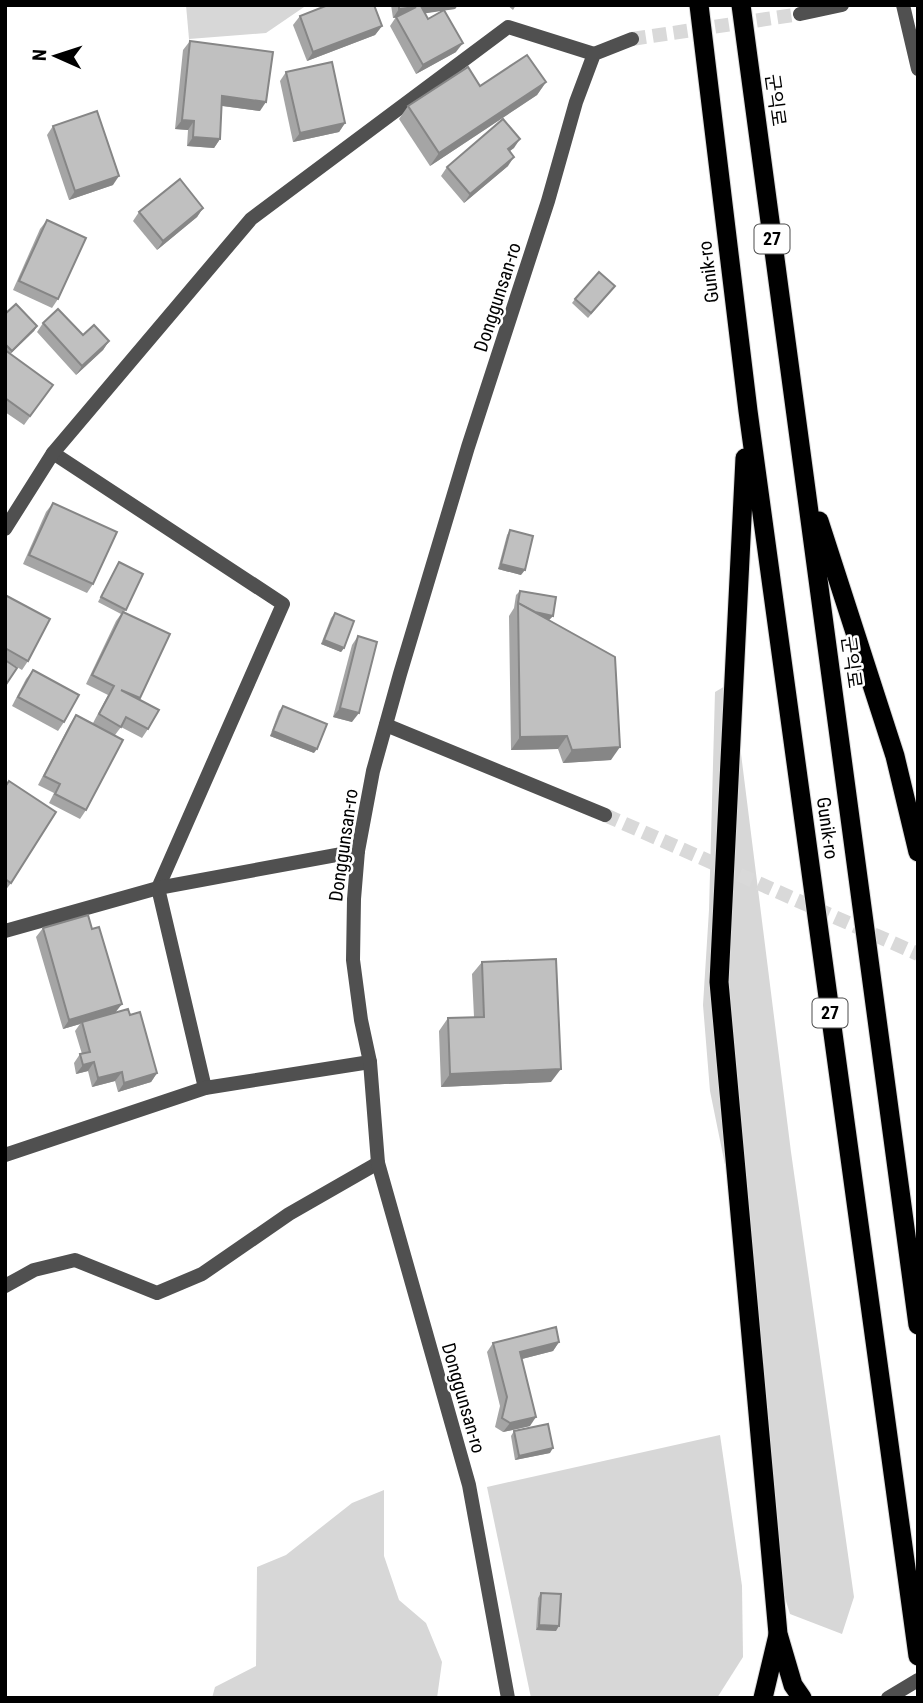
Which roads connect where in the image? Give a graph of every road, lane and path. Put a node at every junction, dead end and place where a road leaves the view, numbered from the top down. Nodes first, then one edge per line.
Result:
1 (699, 5) edge
2 (741, 5) edge
3 (842, 5) edge
4 (903, 5) edge
5 (800, 14) tunnel mouth
6 (632, 38) tunnel mouth
7 (594, 54) junction
8 (918, 69) edge
9 (748, 411) junction
10 (53, 453) junction
11 (803, 472) junction
12 (5, 529) edge
13 (386, 725) junction
14 (605, 816) tunnel mouth
15 (358, 851) junction
16 (918, 852) edge
17 (158, 888) junction
18 (5, 931) edge
19 (370, 1062) junction
20 (205, 1088) junction
21 (5, 1155) edge
22 (379, 1163) junction
23 (5, 1286) edge
24 (918, 1325) edge
25 (778, 1634) junction
26 (918, 1656) edge
27 (918, 1680) edge
28 (508, 1698) edge
29 (763, 1698) edge
30 (802, 1698) edge
31 (888, 1698) edge

1 - 9 highway, Gunik-ro / 27
2 - 11 highway, 군익로 / 27
3 - 5 street
4 - 8 street
6 - 7 street
7 - 10 street
7 - 13 street, Donggunsan-ro
9 - 25 highway
9 - 26 highway, Gunik-ro / 27
10 - 12 street
10 - 17 street
11 - 16 highway
11 - 24 highway, 군익로 / 27
13 - 14 street
13 - 15 street, Donggunsan-ro
15 - 17 street
15 - 19 street, Donggunsan-ro
17 - 18 street
17 - 20 street
19 - 20 street
19 - 22 street, Donggunsan-ro
20 - 21 street
22 - 23 street
22 - 28 street, Donggunsan-ro
25 - 29 highway
25 - 30 highway
27 - 31 street

